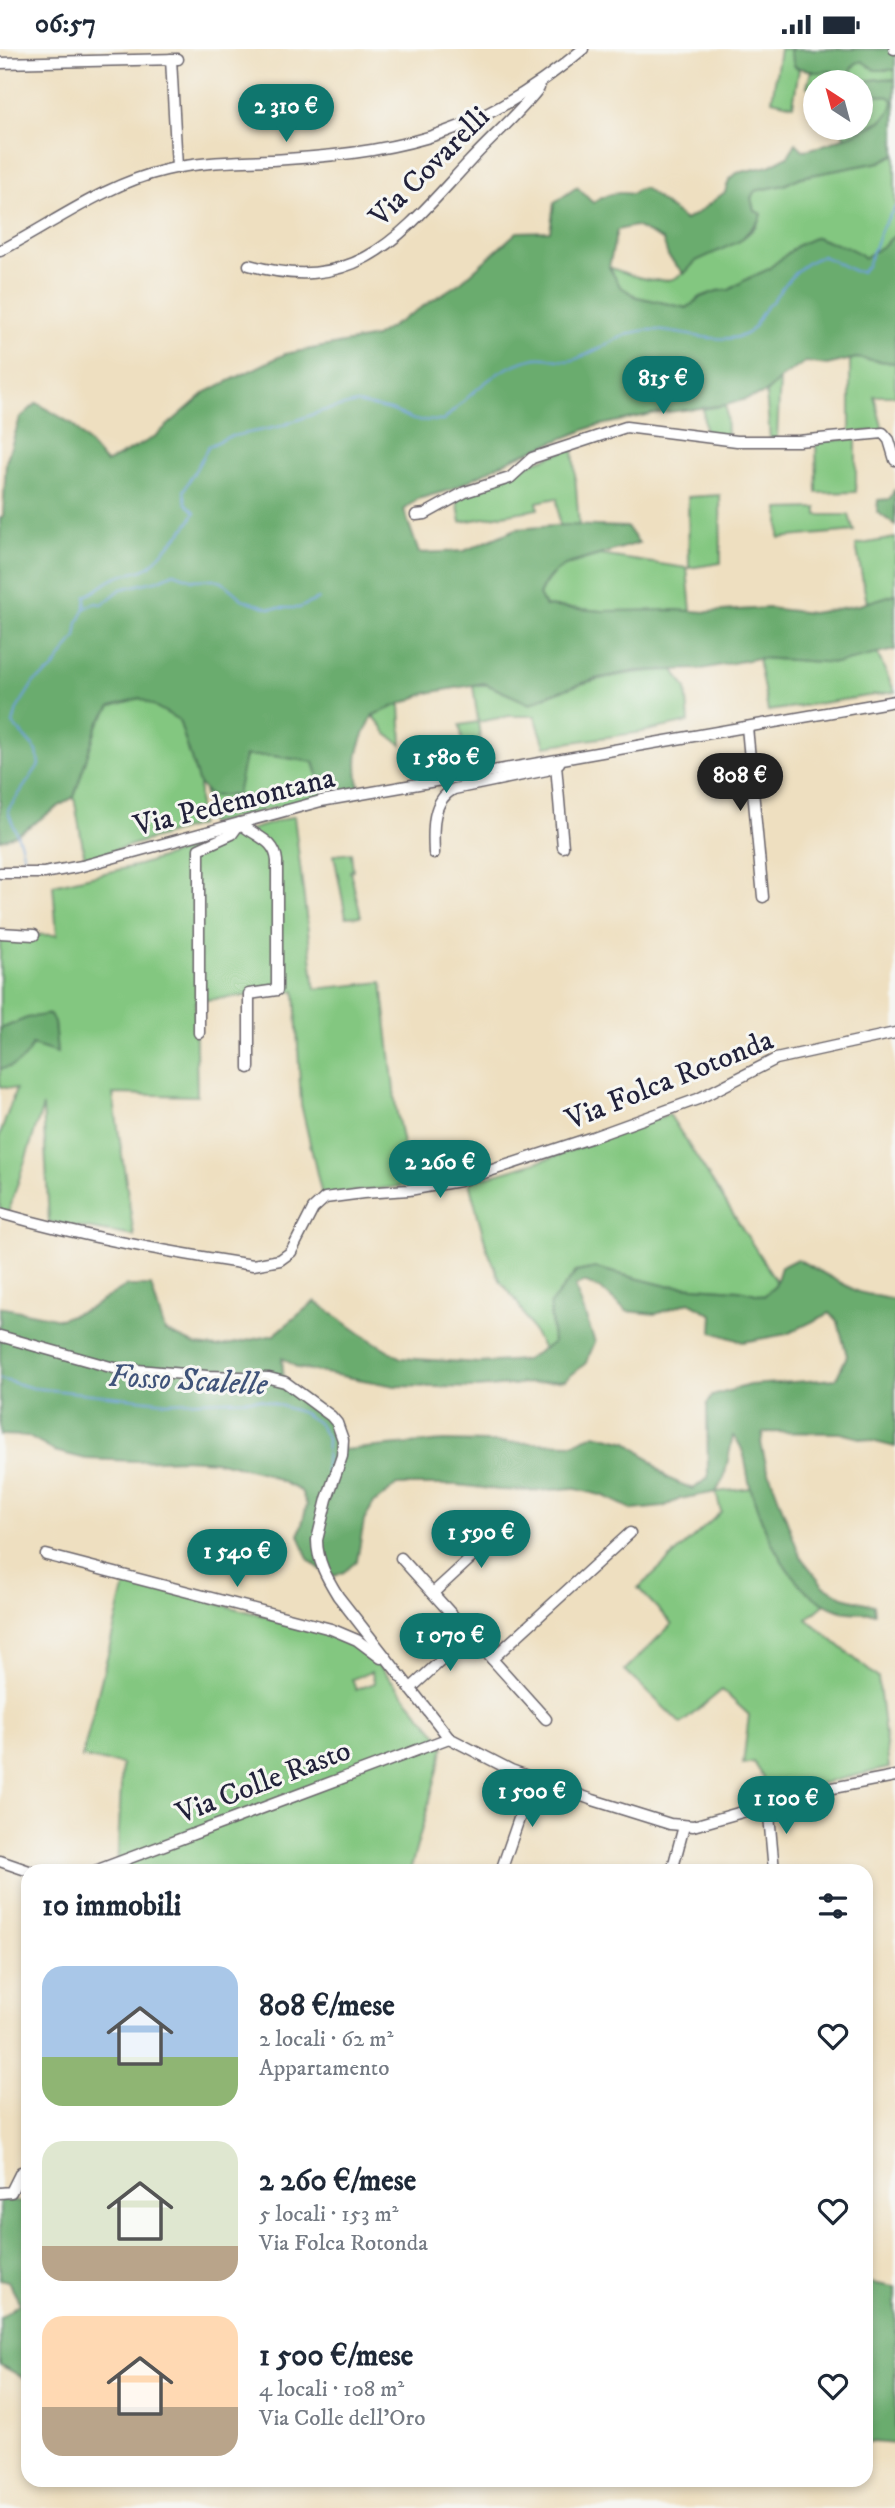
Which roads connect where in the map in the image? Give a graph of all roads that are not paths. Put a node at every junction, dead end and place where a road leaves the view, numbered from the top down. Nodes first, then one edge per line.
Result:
1 (583, 49) edge
2 (0, 63) edge
3 (547, 77) junction
4 (177, 167) junction
5 (0, 251) edge
6 (249, 264) dead end
7 (895, 460) edge
8 (416, 516) dead end
9 (895, 701) edge
10 (747, 727) junction
11 (560, 762) junction
12 (240, 823) junction
13 (563, 847) dead end
14 (434, 853) dead end
15 (0, 873) edge
16 (763, 897) dead end
17 (0, 933) edge
18 (34, 935) dead end
19 (198, 1033) dead end
20 (895, 1034) edge
21 (249, 1068) dead end
22 (0, 1213) edge
23 (0, 1336) edge
24 (508, 1525) dead end
25 (630, 1533) dead end
26 (46, 1555) dead end
27 (401, 1557) dead end
28 (433, 1593) junction
29 (470, 1634) junction
30 (492, 1659) junction
31 (399, 1675) junction
32 (410, 1689) junction
33 (546, 1719) dead end
34 (449, 1738) junction
35 (895, 1776) edge
36 (533, 1778) junction
37 (768, 1804) junction
38 (684, 1826) junction
39 (0, 1861) edge
40 (114, 1864) edge
41 (503, 1864) edge
42 (674, 1864) edge
43 (773, 1864) edge
44 (21, 1868) edge
45 (21, 2172) edge
46 (0, 2193) edge

1 - 3 street
2 - 4 street
3 - 4 street
3 - 6 street, Via Covarelli
4 - 5 street
7 - 8 street
9 - 10 street, Via Pedemontana
10 - 11 street, Via Pedemontana
10 - 16 street
11 - 12 street, Via Pedemontana
11 - 13 street
11 - 14 street
12 - 15 street, Via Pedemontana
12 - 19 street
12 - 21 street
17 - 18 street
20 - 22 street, Via Folca Rotonda
23 - 31 street
24 - 28 street
25 - 30 street
26 - 31 street
27 - 28 street
28 - 29 street
29 - 30 street
29 - 32 street
30 - 33 street
31 - 32 street
32 - 34 street
34 - 36 street
34 - 40 street, Via Colle Rasto
35 - 37 street
36 - 38 street
36 - 41 street
37 - 38 street
37 - 43 street
38 - 42 street
39 - 44 street
45 - 46 street

